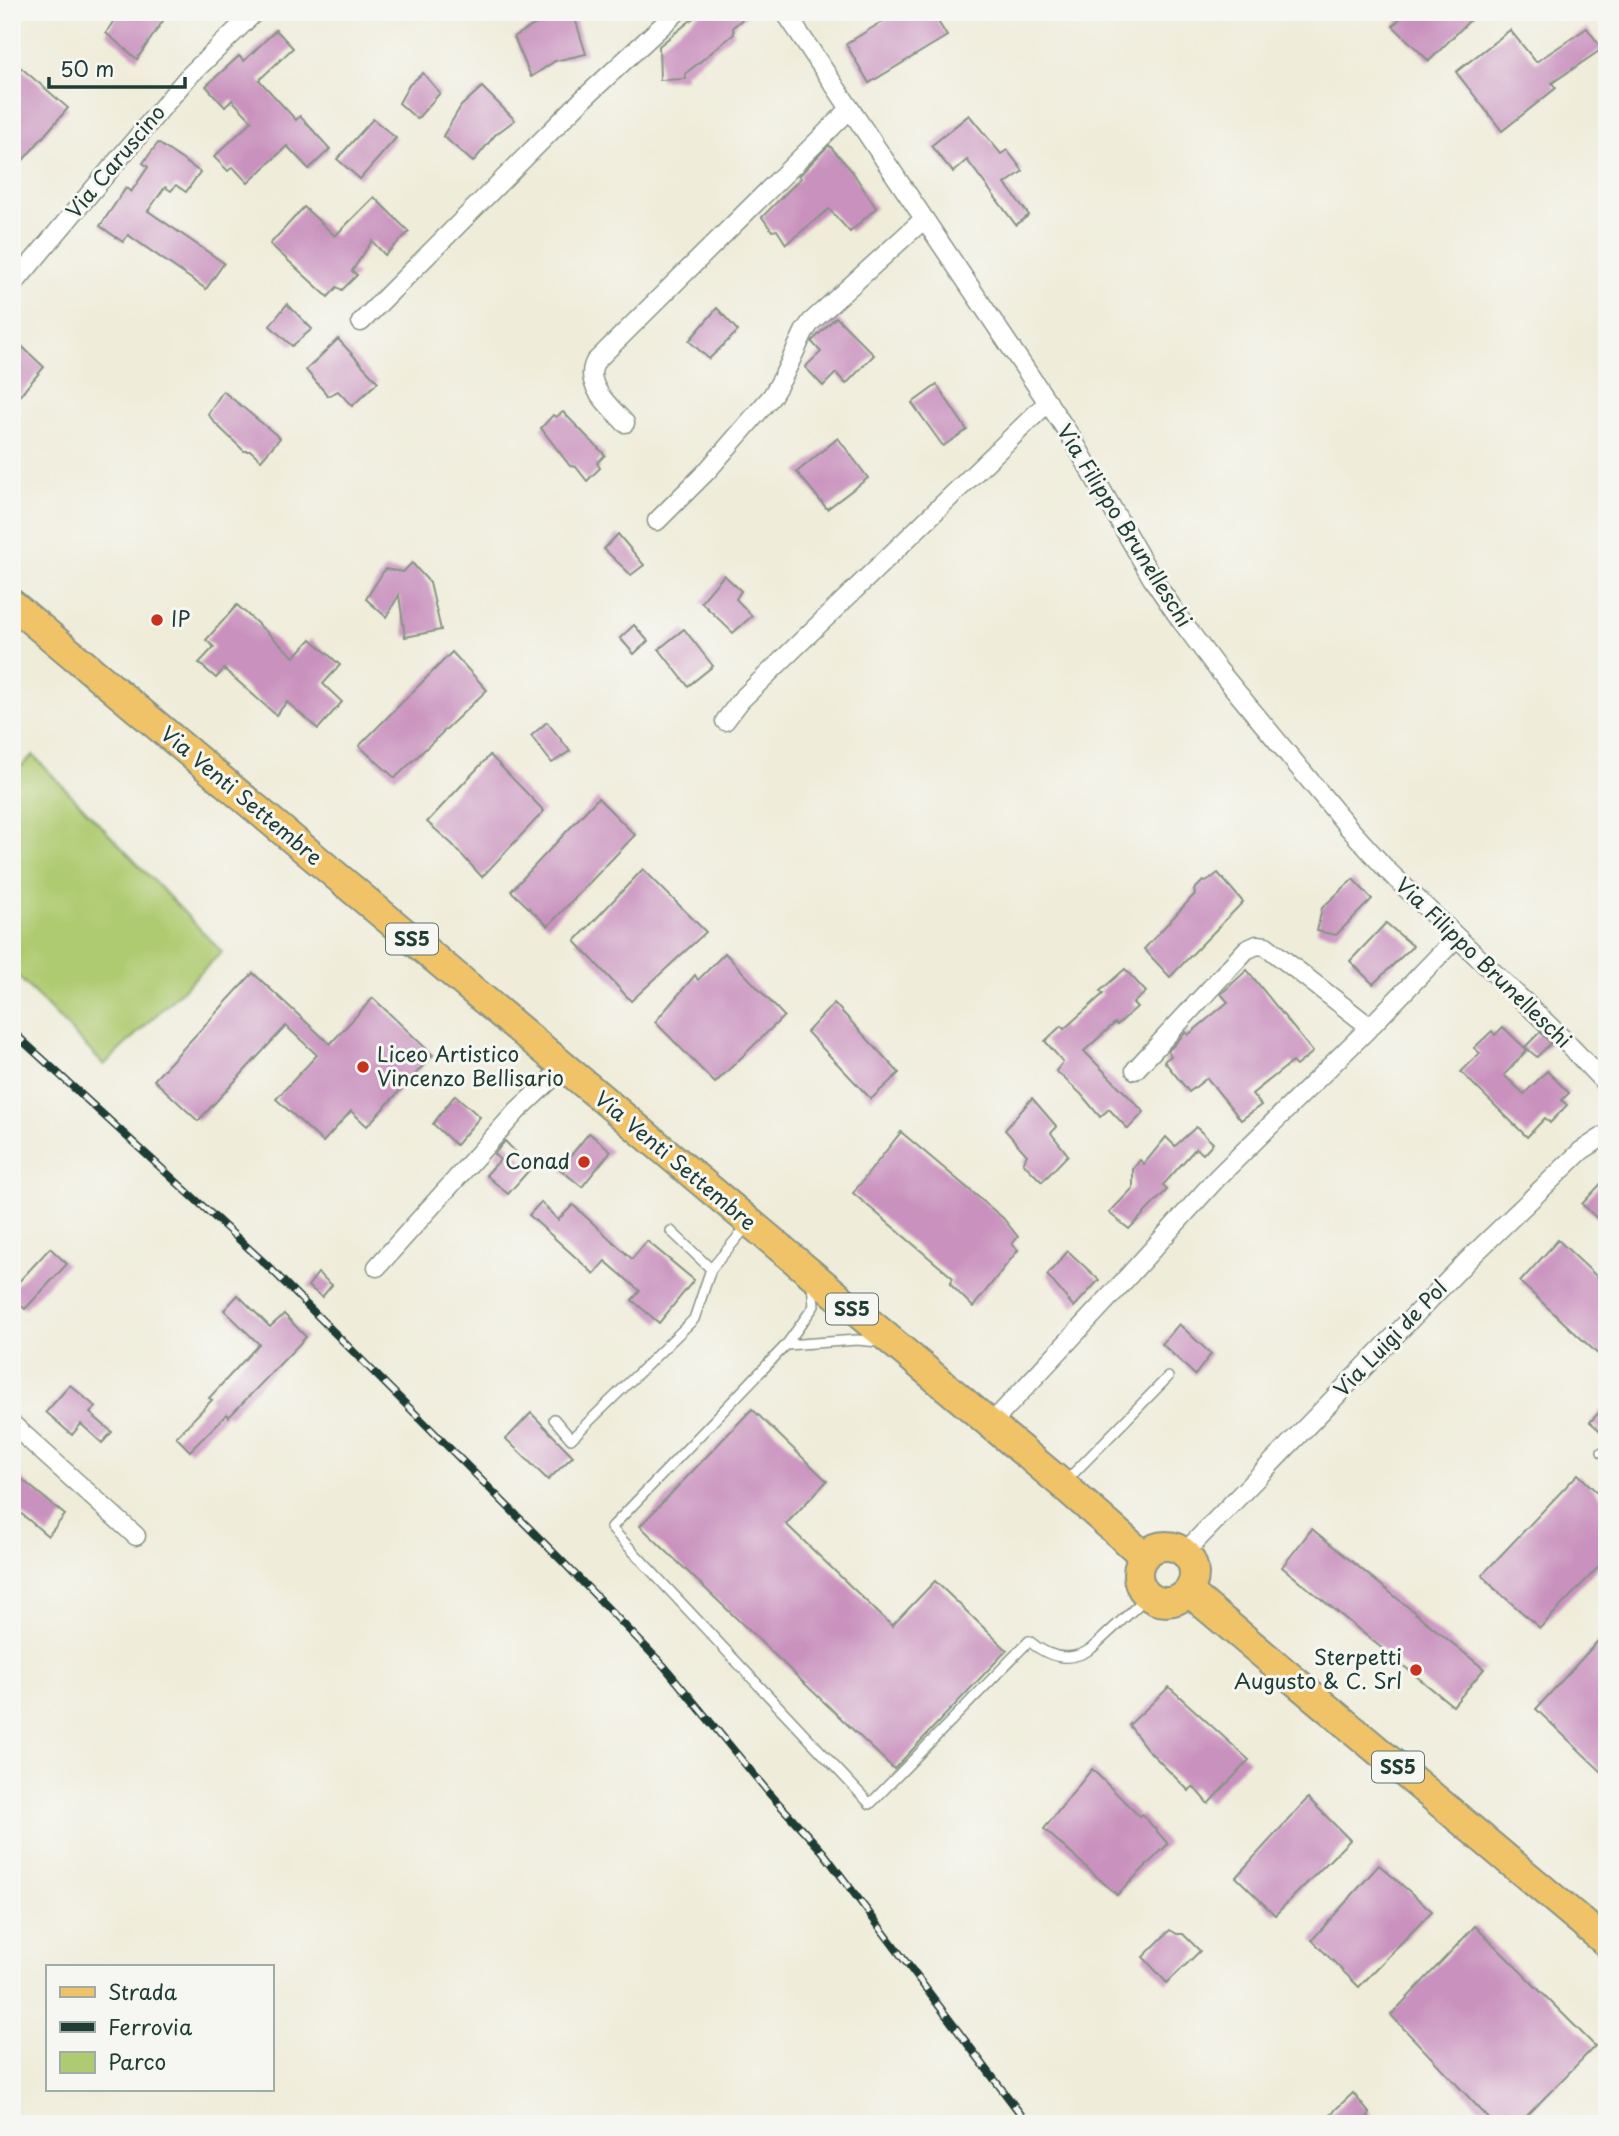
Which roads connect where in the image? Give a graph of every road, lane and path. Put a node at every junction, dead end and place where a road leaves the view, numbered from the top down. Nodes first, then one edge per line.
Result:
1 (255, 12) edge
2 (677, 12) edge
3 (785, 12) edge
4 (240, 20) edge
5 (850, 109) junction
6 (924, 219) junction
7 (12, 286) edge
8 (361, 322) dead end
9 (1048, 402) junction
10 (625, 423) dead end
11 (657, 521) dead end
12 (12, 604) edge
13 (725, 721) dead end
14 (1456, 938) junction
15 (1370, 1027) junction
16 (564, 1068) junction
17 (1135, 1070) dead end
18 (1607, 1086) edge
19 (1607, 1134) edge
20 (750, 1223) junction
21 (671, 1231) dead end
22 (377, 1267) dead end
23 (711, 1269) junction
24 (811, 1275) junction
25 (892, 1344) junction
26 (786, 1345) junction
27 (1168, 1377) dead end
28 (554, 1419) dead end
29 (12, 1424) edge
30 (990, 1425) junction
31 (1062, 1484) junction
32 (136, 1536) dead end
33 (1184, 1553) junction
34 (1144, 1556) junction
35 (1189, 1592) junction
36 (1148, 1596) junction
37 (1607, 1943) edge

1 - 4 street, Via Caruscino
2 - 8 street
3 - 5 street, Via Filippo Brunelleschi
4 - 7 street, Via Caruscino
5 - 6 street, Via Filippo Brunelleschi
5 - 10 street
6 - 9 street, Via Filippo Brunelleschi
6 - 11 street
9 - 13 street
9 - 14 street, Via Filippo Brunelleschi
12 - 16 main road, Via Venti Settembre / SS5
14 - 15 street
14 - 18 street, Via Filippo Brunelleschi
15 - 17 street
15 - 30 street
16 - 20 main road, Via Venti Settembre / SS5
16 - 22 street
19 - 33 street, Via Luigi de Pol
20 - 23 lane
20 - 24 main road, Via Venti Settembre / SS5
21 - 23 lane
23 - 28 lane
24 - 25 main road, Via Venti Settembre / SS5
24 - 26 lane
25 - 26 lane
25 - 30 main road, Via Venti Settembre / SS5
26 - 36 lane
27 - 31 lane
29 - 32 street
30 - 31 main road, Via Venti Settembre / SS5
31 - 34 main road, Via Venti Settembre / SS5
33 - 34 main road
33 - 35 main road
34 - 36 main road
35 - 36 main road
35 - 37 main road, SS5

